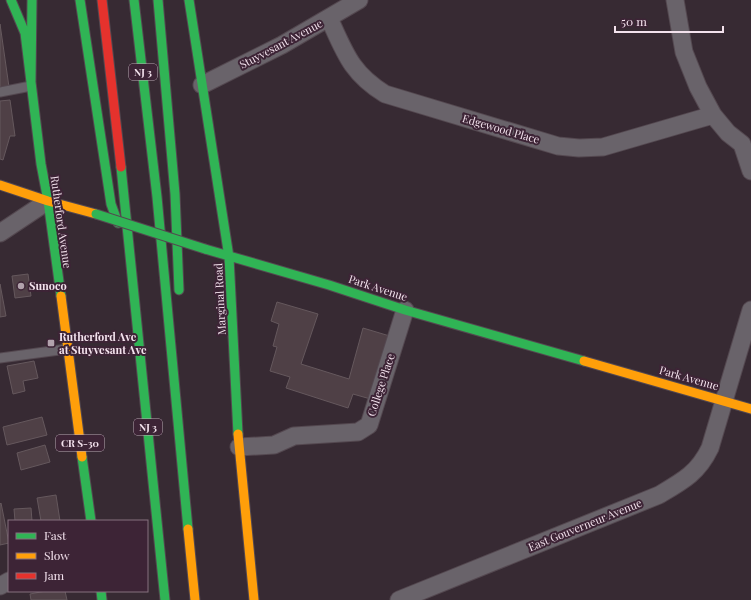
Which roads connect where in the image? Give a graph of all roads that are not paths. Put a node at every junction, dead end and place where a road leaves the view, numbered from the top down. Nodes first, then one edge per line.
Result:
1 (11, 0) edge
2 (32, 0) edge
3 (80, 0) edge
4 (102, 0) edge
5 (134, 0) edge
6 (158, 0) edge
7 (189, 0) edge
8 (358, 0) edge
9 (675, 0) edge
10 (330, 18) junction
11 (31, 84) junction
12 (202, 85) junction
13 (0, 92) edge
14 (713, 115) junction
15 (746, 143) edge
16 (751, 171) edge
17 (0, 185) edge
18 (48, 201) junction
19 (0, 233) edge
20 (131, 254) junction
21 (229, 257) junction
22 (179, 302) dead end
23 (405, 310) junction
24 (751, 310) edge
25 (179, 334) dead end
26 (67, 349) junction
27 (0, 358) edge
28 (724, 401) junction
29 (751, 409) edge
30 (182, 446) junction
31 (240, 447) junction
32 (90, 520) edge
33 (165, 600) edge
34 (195, 600) edge
35 (254, 600) edge
36 (399, 600) edge

1 - 11 main road, Rutherford Avenue / CR S-30
2 - 11 main road
3 - 20 main road
4 - 20 main road, NJ 3
5 - 30 main road, NJ 3
6 - 22 main road
7 - 12 main road, Marginal Road
8 - 10 street, Stuyvesant Avenue
9 - 14 street
10 - 12 street, Stuyvesant Avenue
10 - 14 street, Edgewood Place
11 - 13 lane
11 - 18 main road, Rutherford Avenue / CR S-30
12 - 21 main road, Marginal Road
14 - 15 street
15 - 16 street
17 - 18 main road, Park Avenue
18 - 19 street
18 - 21 main road, Park Avenue, bridge
18 - 26 main road, Rutherford Avenue / CR S-30
20 - 33 main road, NJ 3
21 - 23 main road, Park Avenue
21 - 31 main road, Marginal Road
23 - 28 main road, Park Avenue
23 - 31 street, College Place
24 - 28 street, East Gouverneur Avenue
25 - 30 main road
26 - 27 lane
26 - 32 main road, Rutherford Avenue / CR S-30
28 - 29 main road, Park Avenue
28 - 36 street, East Gouverneur Avenue
30 - 34 main road, NJ 3
31 - 35 main road, Marginal Road

